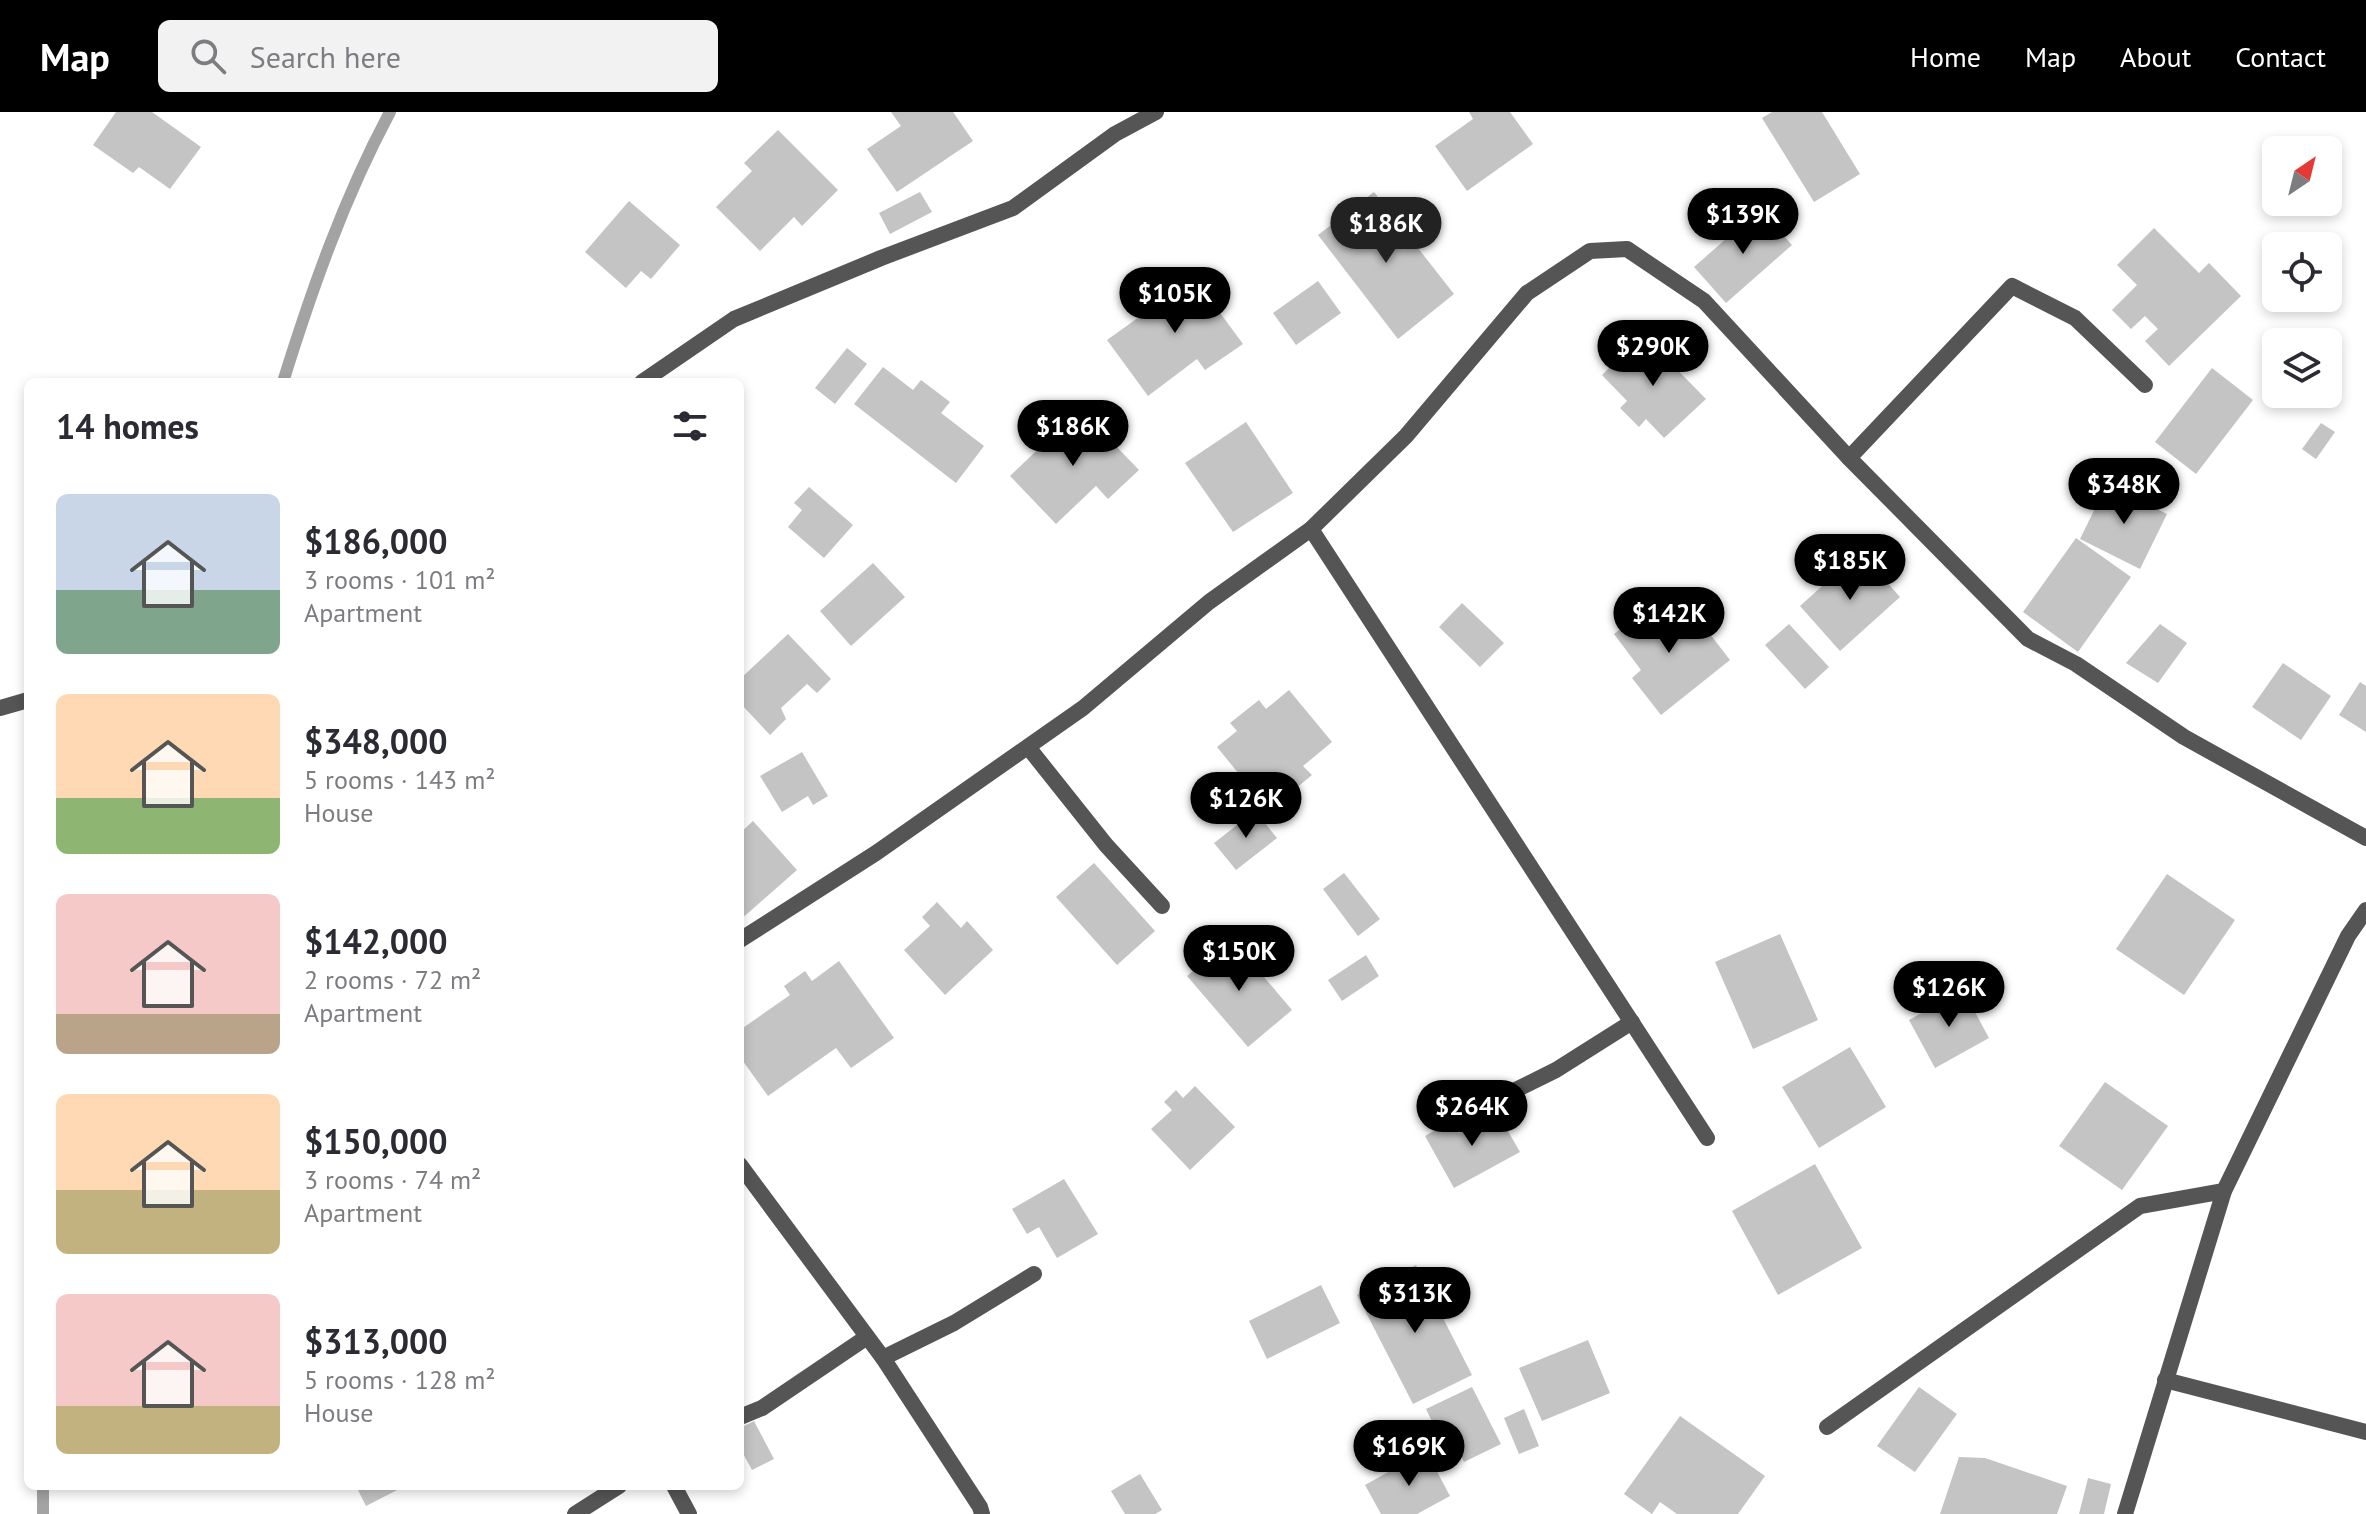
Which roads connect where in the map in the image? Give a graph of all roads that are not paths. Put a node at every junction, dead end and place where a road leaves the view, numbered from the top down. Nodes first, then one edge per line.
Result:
1 (1156, 112) edge
2 (648, 378) edge
3 (2145, 385) dead end
4 (1849, 458) junction
5 (1311, 529) junction
6 (24, 701) edge
7 (0, 708) edge
8 (1028, 747) junction
9 (2366, 838) edge
10 (1162, 906) dead end
11 (2366, 910) edge
12 (744, 937) edge
13 (1632, 1022) junction
14 (1473, 1111) dead end
15 (1707, 1138) dead end
16 (744, 1170) edge
17 (2224, 1191) junction
18 (1034, 1274) dead end
19 (867, 1337) junction
20 (883, 1358) junction
21 (2165, 1380) junction
22 (744, 1415) edge
23 (1827, 1427) dead end
24 (2366, 1432) edge
25 (613, 1490) edge
26 (676, 1490) edge
27 (575, 1514) edge
28 (689, 1514) edge
29 (982, 1514) edge
30 (2125, 1514) edge

1 - 2 street
3 - 4 street
4 - 5 street
4 - 9 street
5 - 8 street
5 - 13 street
6 - 7 street
8 - 10 street
8 - 12 street
11 - 17 street
13 - 14 street
13 - 15 street
16 - 19 street
17 - 21 street
17 - 23 street
18 - 20 street
19 - 20 street
19 - 22 street
20 - 29 street
21 - 24 street
21 - 30 street
25 - 27 street
26 - 28 street

